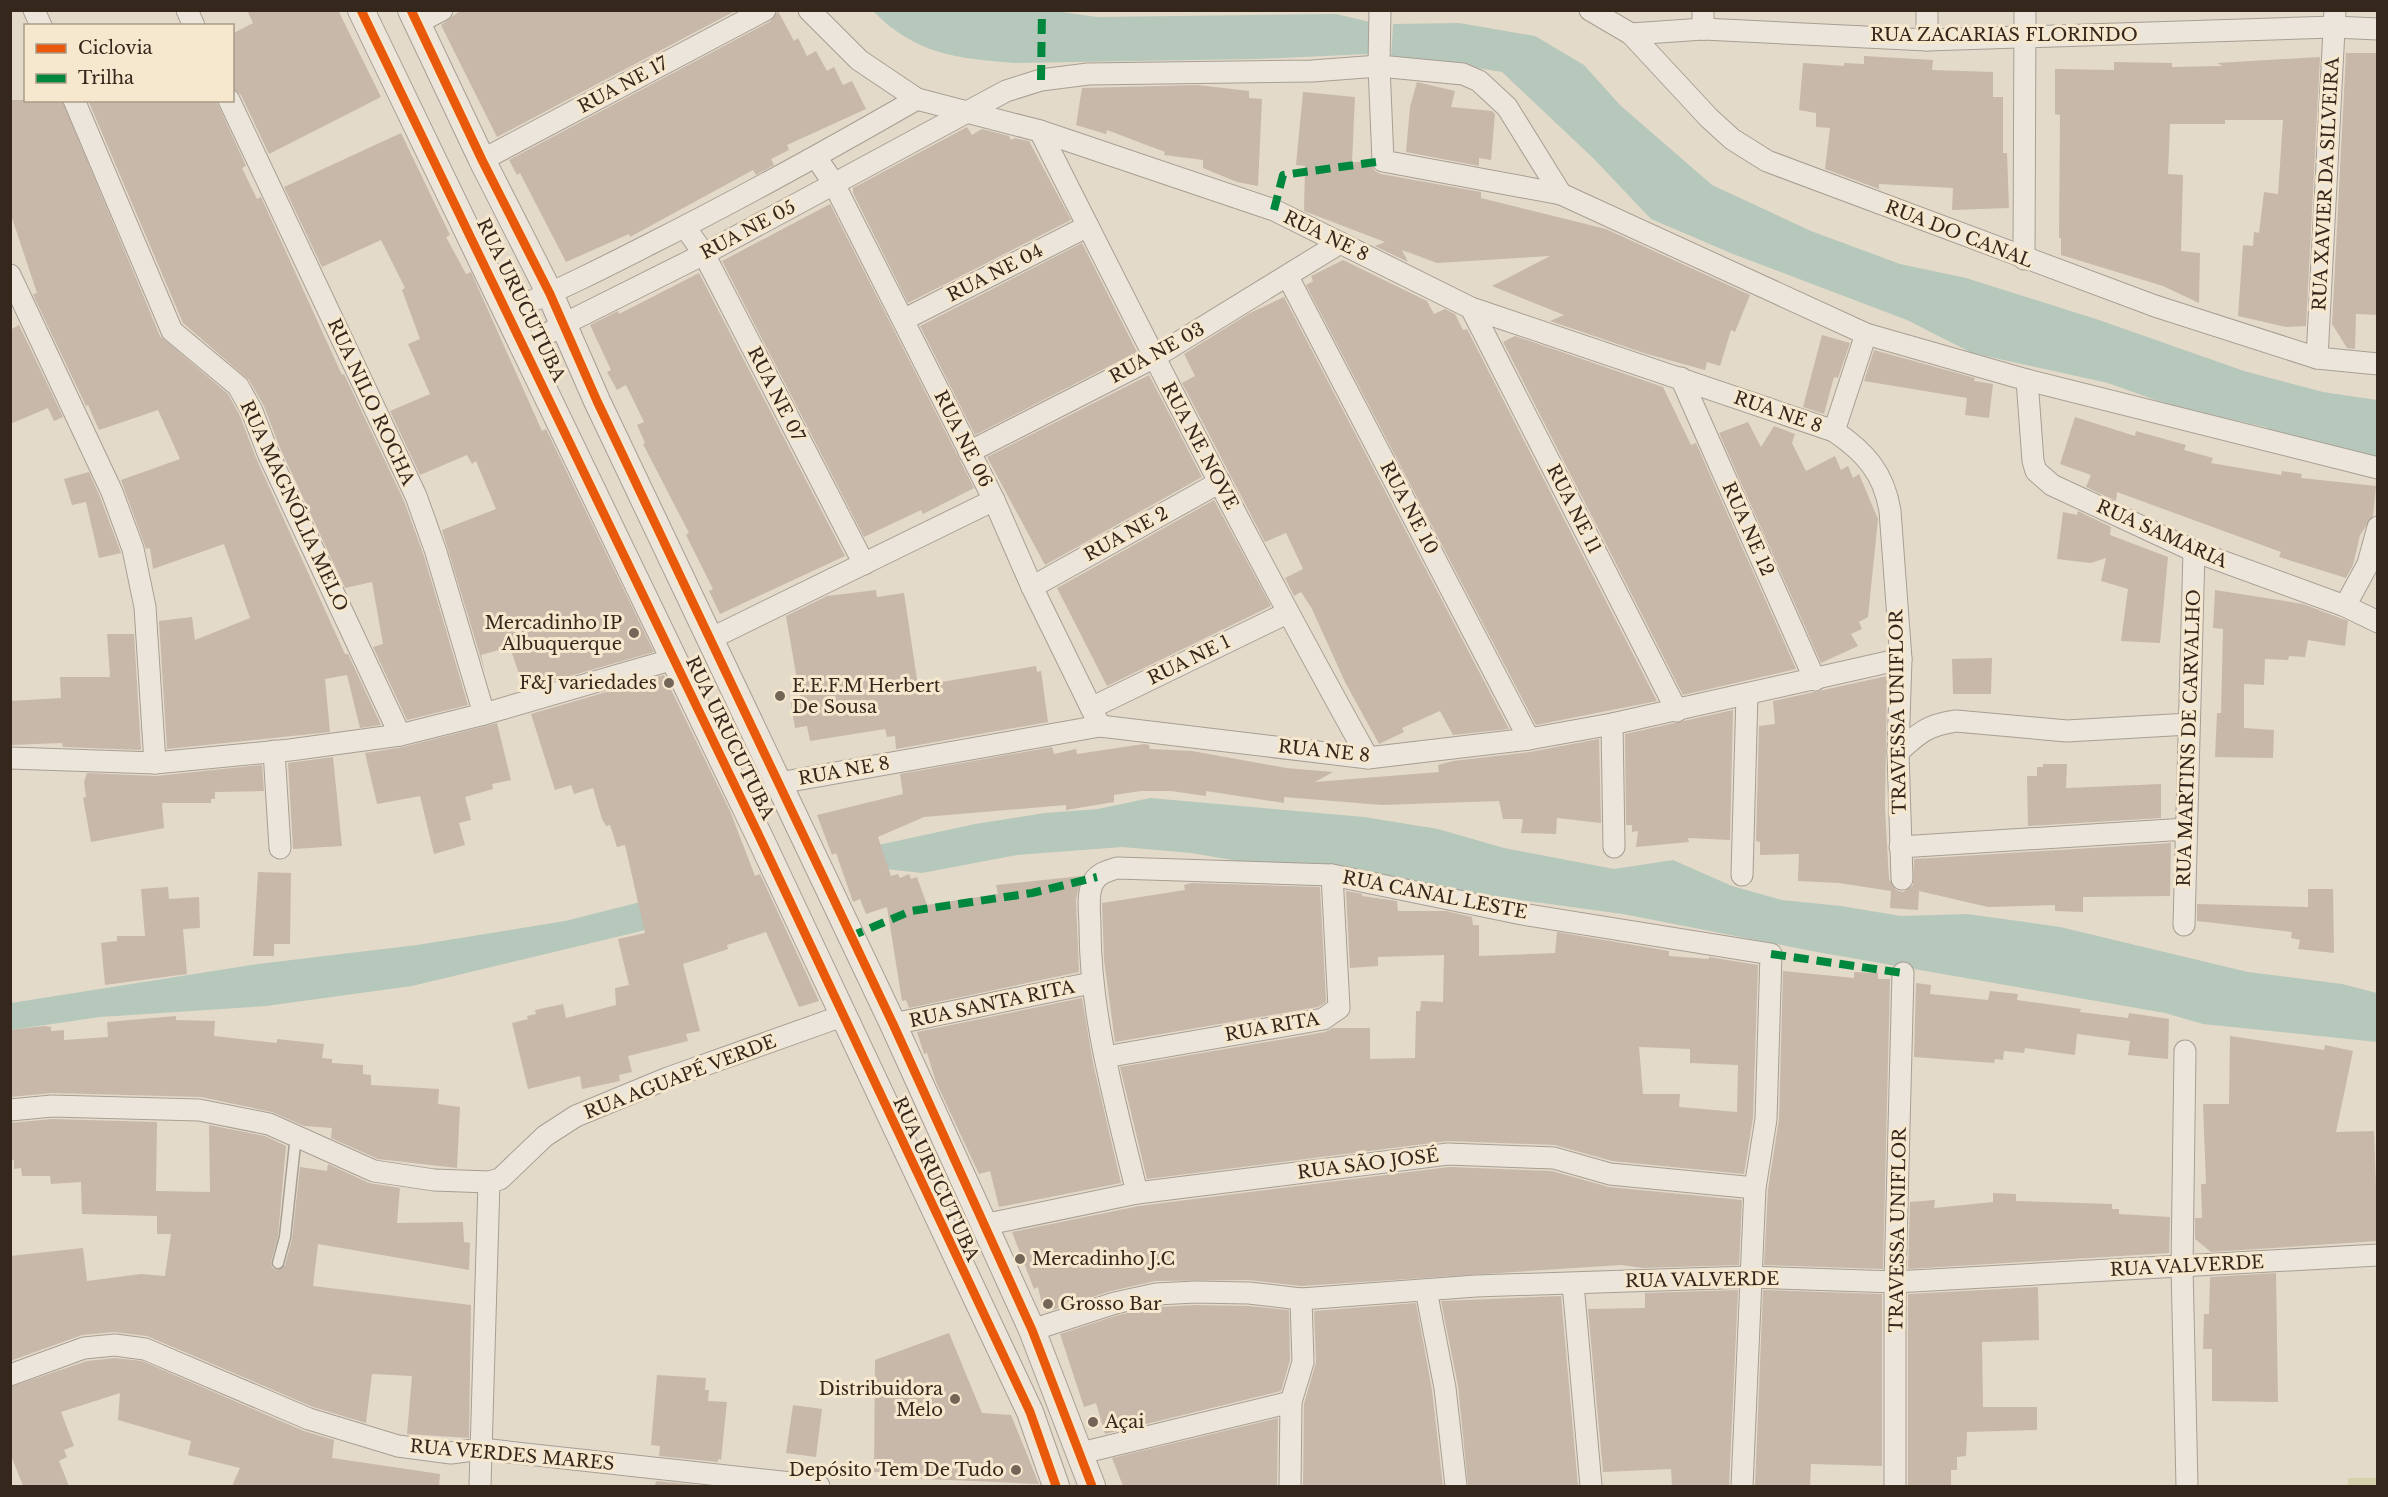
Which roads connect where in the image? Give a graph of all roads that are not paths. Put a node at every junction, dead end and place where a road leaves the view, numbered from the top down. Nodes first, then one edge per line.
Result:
1 (34, 10) edge
2 (187, 10) edge
3 (361, 10) edge
4 (442, 10) edge
5 (765, 10) edge
6 (809, 10) edge
7 (1380, 10) edge
8 (1590, 10) edge
9 (1927, 10) edge
10 (2025, 10) edge
11 (414, 17) edge
12 (2335, 19) edge
13 (1703, 20) edge
14 (40, 24) edge
15 (193, 24) edge
16 (2378, 29) edge
17 (1630, 34) junction
18 (2025, 39) junction
19 (1927, 40) junction
20 (1378, 66) junction
21 (917, 99) junction
22 (75, 102) edge
23 (230, 102) edge
24 (969, 112) junction
25 (1040, 131) junction
26 (816, 157) junction
27 (482, 160) junction
28 (834, 184) junction
29 (1561, 194) junction
30 (685, 226) junction
31 (1088, 226) junction
32 (1340, 243) junction
33 (704, 254) junction
34 (2024, 259) junction
35 (10, 275) edge
36 (1288, 277) junction
37 (550, 294) junction
38 (1471, 308) junction
39 (508, 311) junction
40 (903, 320) junction
41 (564, 324) junction
42 (1866, 334) junction
43 (525, 347) junction
44 (1153, 358) junction
45 (2317, 358) junction
46 (2378, 364) edge
47 (1681, 378) junction
48 (2026, 380) junction
49 (1834, 432) junction
50 (1857, 447) joint
51 (969, 452) junction
52 (2378, 468) edge
53 (1220, 482) junction
54 (994, 500) junction
55 (2378, 527) edge
56 (2194, 551) junction
57 (864, 564) junction
58 (1032, 587) junction
59 (2345, 606) junction
60 (1287, 613) junction
61 (2378, 622) edge
62 (712, 638) junction
63 (674, 659) junction
64 (1901, 659) junction
65 (1815, 680) junction
66 (1747, 694) junction
67 (1677, 711) junction
68 (484, 714) junction
69 (1095, 717) junction
70 (1612, 724) junction
71 (2189, 724) junction
72 (400, 735) junction
73 (1529, 739) junction
74 (274, 751) junction
75 (1898, 752) junction
76 (10, 758) edge
77 (1368, 758) junction
78 (155, 763) junction
79 (779, 783) junction
80 (2186, 829) junction
81 (1614, 847) dead end
82 (1900, 847) junction
83 (280, 848) dead end
84 (1332, 875) junction
85 (1742, 875) dead end
86 (1902, 879) dead end
87 (2184, 925) dead end
88 (1903, 973) dead end
89 (1091, 983) junction
90 (842, 1016) junction
91 (893, 1024) junction
92 (2185, 1051) dead end
93 (1105, 1056) junction
94 (10, 1110) edge
95 (296, 1135) junction
96 (489, 1182) junction
97 (1755, 1188) junction
98 (1137, 1193) junction
99 (983, 1225) junction
100 (2378, 1255) edge
101 (278, 1263) dead end
102 (2182, 1268) junction
103 (1749, 1276) junction
104 (1895, 1282) junction
105 (1573, 1284) junction
106 (1426, 1290) junction
107 (1301, 1299) junction
108 (1032, 1330) junction
109 (10, 1375) edge
110 (1291, 1402) junction
111 (481, 1449) junction
112 (1081, 1453) junction
113 (731, 1481) edge
114 (480, 1486) edge
115 (819, 1486) edge
116 (1056, 1486) edge
117 (1092, 1486) edge
118 (1290, 1486) edge
119 (1456, 1486) edge
120 (1591, 1486) edge
121 (1742, 1486) edge
122 (1895, 1486) edge
123 (2187, 1486) edge

1 - 14 street
2 - 15 street
3 - 39 street, RUA URUCUTUBA
4 - 11 street
5 - 27 street, RUA NE 17
6 - 21 street, RUA NE 8
7 - 20 street
8 - 17 street, RUA DO CANAL
9 - 19 street
10 - 18 street
11 - 27 street, RUA URUCUTUBA
12 - 16 street, RUA ZACARIAS FLORINDO
12 - 18 street, RUA ZACARIAS FLORINDO
12 - 45 street, RUA XAVIER DA SILVEIRA
13 - 17 street, RUA ZACARIAS FLORINDO
13 - 19 street, RUA ZACARIAS FLORINDO
17 - 34 street, RUA DO CANAL
18 - 19 street, RUA ZACARIAS FLORINDO
18 - 34 street
20 - 24 street, RUA NE 05
20 - 29 street, RUA NE 05
20 - 29 street
21 - 24 street, RUA NE 8
21 - 26 street, RUA NE 05
22 - 72 street, RUA MAGNÓLIA MELO
23 - 68 street, RUA NILO ROCHA
24 - 25 street, RUA NE 8
24 - 28 street, RUA NE 05
25 - 31 street, RUA NE NOVE
25 - 32 street, RUA NE 8
26 - 28 street, RUA NE 06
26 - 30 street, RUA NE 05
27 - 37 street, RUA URUCUTUBA
28 - 33 street, RUA NE 05
28 - 40 street, RUA NE 06
29 - 42 street
30 - 33 street, RUA NE 07
30 - 37 street, RUA NE 05
31 - 40 street, RUA NE 04
31 - 44 street, RUA NE NOVE
32 - 36 street, RUA NE 03
32 - 38 street, RUA NE 8
33 - 41 street, RUA NE 05
33 - 57 street, RUA NE 07
34 - 45 street, RUA DO CANAL
35 - 78 street
36 - 44 street, RUA NE 03
36 - 73 street, RUA NE 10
37 - 39 street, RUA NE 05
37 - 41 street, RUA URUCUTUBA
38 - 47 street, RUA NE 8
38 - 67 street, RUA NE 11
39 - 43 street, RUA URUCUTUBA
40 - 51 street, RUA NE 06
41 - 43 street, RUA NE 05
41 - 62 street, RUA URUCUTUBA
42 - 48 street
42 - 49 street
43 - 63 street, RUA URUCUTUBA
44 - 51 street, RUA NE 03
44 - 53 street, RUA NE NOVE
45 - 46 street, RUA DO CANAL
47 - 49 street, RUA NE 8
47 - 65 street, RUA NE 12
48 - 52 street
48 - 56 street, RUA SAMARIA
49 - 50 street, RUA NE 8
50 - 64 street, TRAVESSA UNIFLOR
51 - 54 street, RUA NE 06
53 - 58 street, RUA NE 2
53 - 60 street, RUA NE NOVE
54 - 57 street
54 - 58 street, RUA NE 06
55 - 59 street
56 - 59 street, RUA SAMARIA
56 - 71 street, RUA MARTINS DE CARVALHO
57 - 62 street
58 - 69 street, RUA NE 06
59 - 61 street, RUA SAMARIA
60 - 69 street, RUA NE 1
60 - 77 street, RUA NE NOVE
62 - 79 street, RUA URUCUTUBA
63 - 68 street
63 - 90 street, RUA URUCUTUBA
64 - 65 street, RUA NE 8
64 - 75 street, TRAVESSA UNIFLOR
65 - 66 street, RUA NE 8
66 - 67 street, RUA NE 8
66 - 85 street
67 - 70 street, RUA NE 8
68 - 72 street
69 - 77 street, RUA NE 8
69 - 79 street, RUA NE 8
70 - 73 street, RUA NE 8
70 - 81 street
71 - 75 street
71 - 80 street, RUA MARTINS DE CARVALHO
72 - 74 street
73 - 77 street, RUA NE 8
74 - 78 street
74 - 83 street
75 - 82 street, TRAVESSA UNIFLOR
76 - 78 street
79 - 91 street, RUA URUCUTUBA
80 - 82 street
80 - 87 street, RUA MARTINS DE CARVALHO
82 - 86 street, TRAVESSA UNIFLOR
84 - 89 street, RUA CANAL LESTE
84 - 93 street, RUA RITA
84 - 97 street, RUA CANAL LESTE
88 - 104 street, TRAVESSA UNIFLOR
89 - 91 street, RUA SANTA RITA
89 - 93 street
90 - 96 street, RUA AGUAPÉ VERDE
90 - 116 street, RUA URUCUTUBA
91 - 99 street, RUA URUCUTUBA
92 - 102 street
93 - 98 street
94 - 95 street
95 - 96 street
95 - 101 lane
96 - 111 street
97 - 98 street, RUA SÃO JOSÉ
97 - 103 street
98 - 99 street, RUA SÃO JOSÉ
99 - 108 street, RUA URUCUTUBA
100 - 102 street, RUA VALVERDE
102 - 104 street, RUA VALVERDE
102 - 123 street
103 - 104 street, RUA VALVERDE
103 - 105 street, RUA VALVERDE
103 - 121 street
104 - 122 street, TRAVESSA UNIFLOR
105 - 106 street, RUA VALVERDE
105 - 120 street
106 - 107 street, RUA VALVERDE
106 - 119 street
107 - 108 street, RUA VALVERDE
107 - 110 street
108 - 112 street, RUA URUCUTUBA
109 - 111 street, RUA VERDES MARES
110 - 112 street
110 - 118 street
111 - 113 street, RUA VERDES MARES
111 - 114 street
112 - 117 street, RUA URUCUTUBA
113 - 115 street, RUA VERDES MARES

